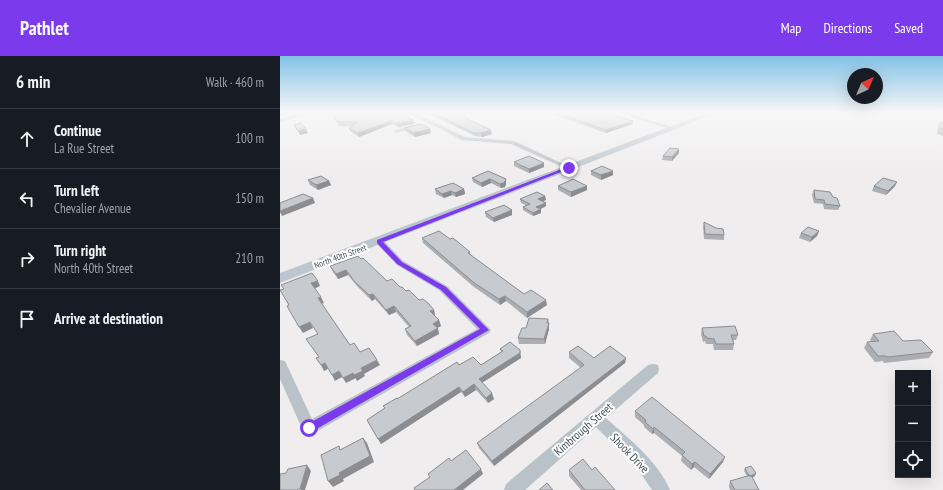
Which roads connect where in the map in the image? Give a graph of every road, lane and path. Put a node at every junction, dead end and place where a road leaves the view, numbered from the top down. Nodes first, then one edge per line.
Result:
1 (454, 133) edge
2 (658, 133) edge
3 (569, 168) junction
4 (379, 241) junction
5 (280, 278) edge
6 (280, 365) edge
7 (653, 368) dead end
8 (596, 418) junction
9 (512, 490) edge
10 (662, 490) edge

1 - 3 street
2 - 3 street, North 40th Street
3 - 4 street, North 40th Street
4 - 5 street, North 40th Street
4 - 6 street
7 - 8 street, Kimbrough Street
8 - 9 street, Kimbrough Street
8 - 10 street, Shook Drive

